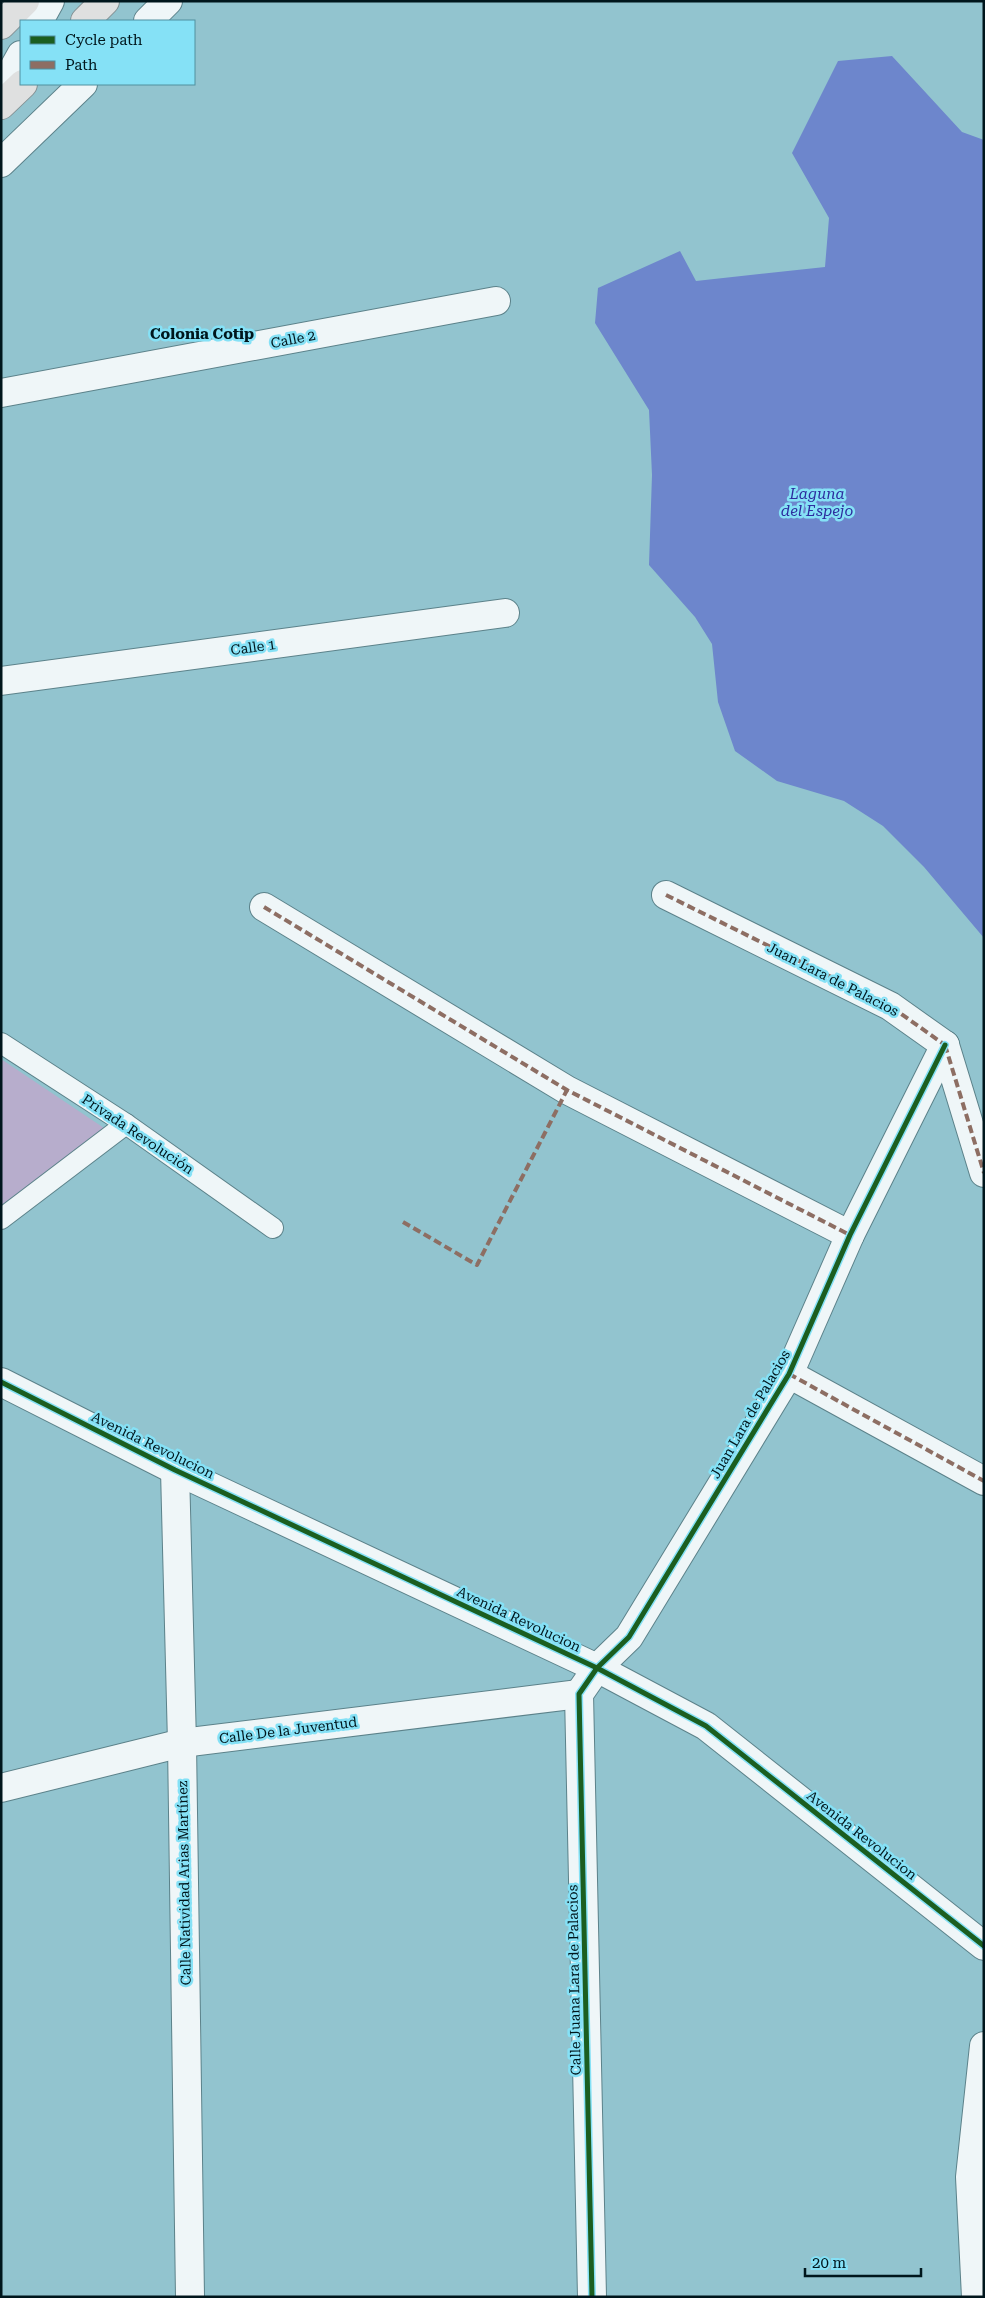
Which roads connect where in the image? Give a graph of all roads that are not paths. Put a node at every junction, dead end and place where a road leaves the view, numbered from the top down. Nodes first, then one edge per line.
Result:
1 (25, 1) edge
2 (50, 1) edge
3 (105, 1) edge
4 (168, 1) edge
5 (40, 20) edge
6 (86, 20) edge
7 (149, 20) edge
8 (1, 25) edge
9 (20, 56) edge
10 (22, 85) edge
11 (82, 85) edge
12 (1, 91) edge
13 (1, 105) edge
14 (1, 163) edge
15 (496, 301) dead end
16 (1, 393) edge
17 (505, 613) dead end
18 (1, 681) edge
19 (666, 895) dead end
20 (264, 907) dead end
21 (1, 1043) edge
22 (946, 1045) junction
23 (126, 1124) junction
24 (984, 1173) edge
25 (1, 1219) edge
26 (273, 1228) dead end
27 (850, 1235) junction
28 (789, 1374) junction
29 (1, 1382) edge
30 (175, 1470) junction
31 (984, 1481) edge
32 (597, 1668) junction
33 (580, 1694) junction
34 (182, 1743) junction
35 (1, 1788) edge
36 (984, 1946) edge
37 (984, 2046) edge
38 (190, 2297) edge
39 (592, 2297) edge
40 (976, 2297) edge

1 - 8 main road
2 - 5 street
3 - 6 main road
4 - 7 street
9 - 12 street
10 - 13 main road
11 - 14 street
15 - 16 street, Calle 2
17 - 18 street, Calle 1
19 - 22 street, Juan Lara de Palacios
20 - 27 street
21 - 23 lane, Privada Revolución
22 - 24 street
22 - 27 street, Juan Lara de Palacios
23 - 25 lane
23 - 26 lane, Privada Revolución
27 - 28 street, Juan Lara de Palacios
28 - 31 street
28 - 32 street, Juan Lara de Palacios
29 - 30 street, Avenida Revolucion
30 - 32 street, Avenida Revolucion
30 - 34 street, Calle Natividad Arias Martínez
32 - 33 street
32 - 36 street, Avenida Revolucion
33 - 34 street, Calle De la Juventud
33 - 39 street, Calle Juana Lara de Palacios
34 - 35 street, Calle De la Juventud
34 - 38 street, Calle Natividad Arias Martínez
37 - 40 street

